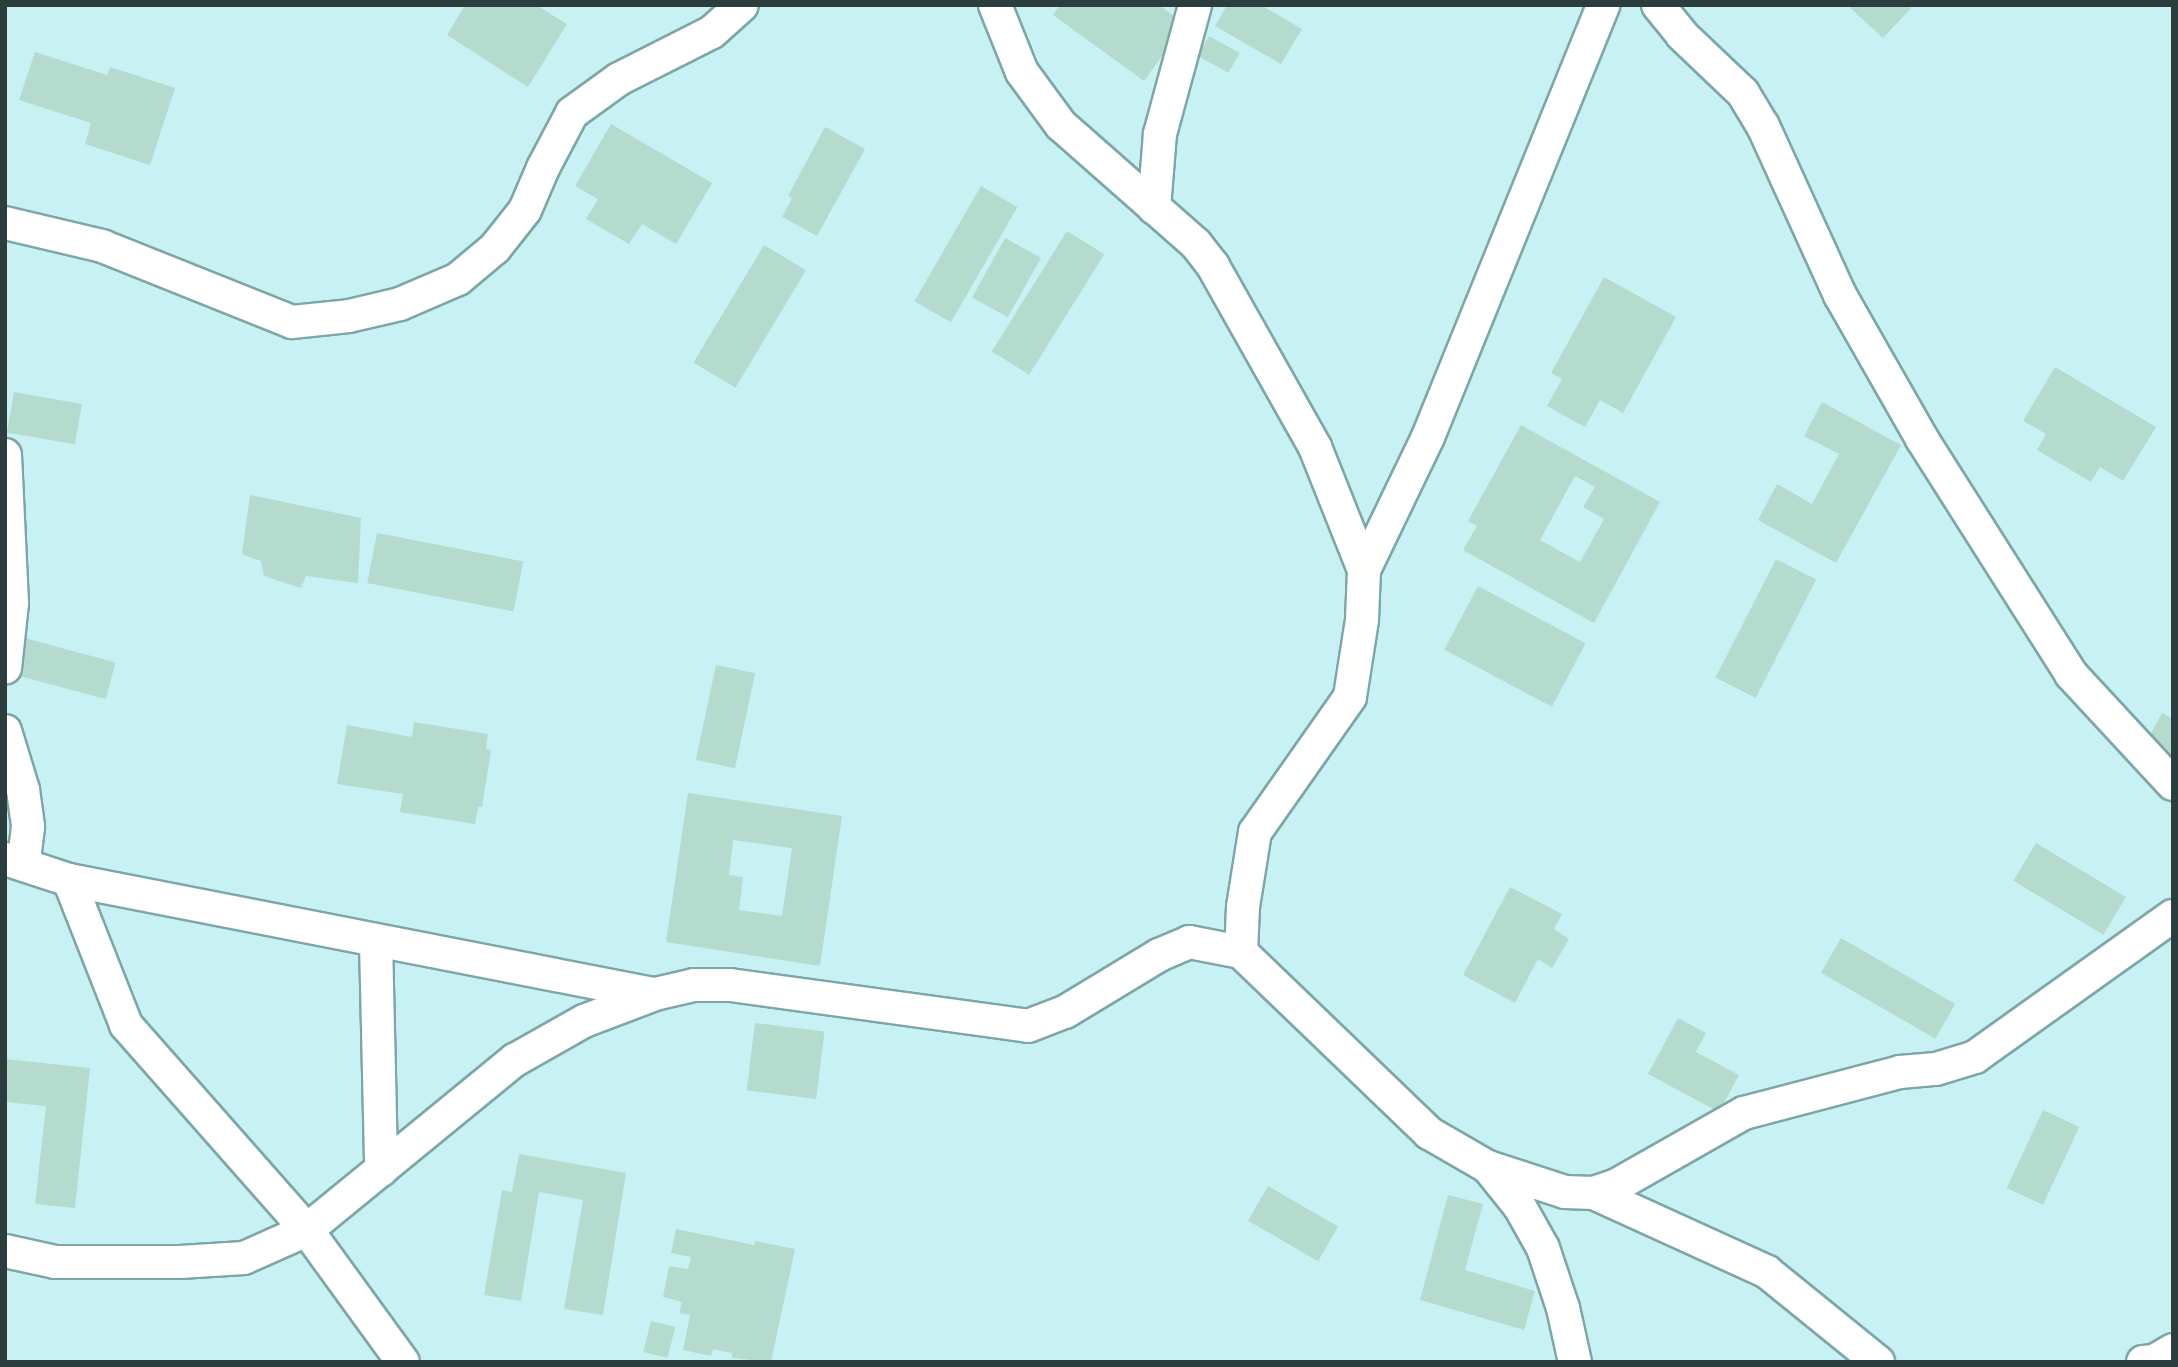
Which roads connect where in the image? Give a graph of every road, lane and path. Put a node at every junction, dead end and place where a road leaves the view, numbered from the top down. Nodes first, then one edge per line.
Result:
1 (742, 5) edge
2 (995, 5) edge
3 (1195, 5) edge
4 (1603, 5) edge
5 (1658, 5) edge
6 (1154, 208) junction
7 (5, 223) edge
8 (5, 455) edge
9 (1364, 570) junction
10 (5, 668) edge
11 (5, 732) edge
12 (2173, 784) edge
13 (14, 862) edge
14 (69, 880) junction
15 (2173, 916) edge
16 (376, 941) junction
17 (1241, 952) junction
18 (654, 994) junction
19 (1488, 1167) junction
20 (381, 1170) junction
21 (1594, 1193) junction
22 (307, 1230) junction
23 (5, 1251) edge
24 (2173, 1350) edge
25 (403, 1362) edge
26 (1575, 1362) edge
27 (1878, 1362) edge
28 (2143, 1362) edge

1 - 7 street
2 - 6 street
3 - 6 street
4 - 9 street
5 - 12 street
6 - 9 street
8 - 10 street
9 - 17 street
11 - 13 street
13 - 14 street
14 - 16 street
14 - 22 street
15 - 21 street
16 - 18 street
16 - 20 street
17 - 18 street
17 - 19 street
18 - 20 street
19 - 21 street
19 - 26 street
20 - 22 street
21 - 27 street
22 - 23 street
22 - 25 street
24 - 28 street

